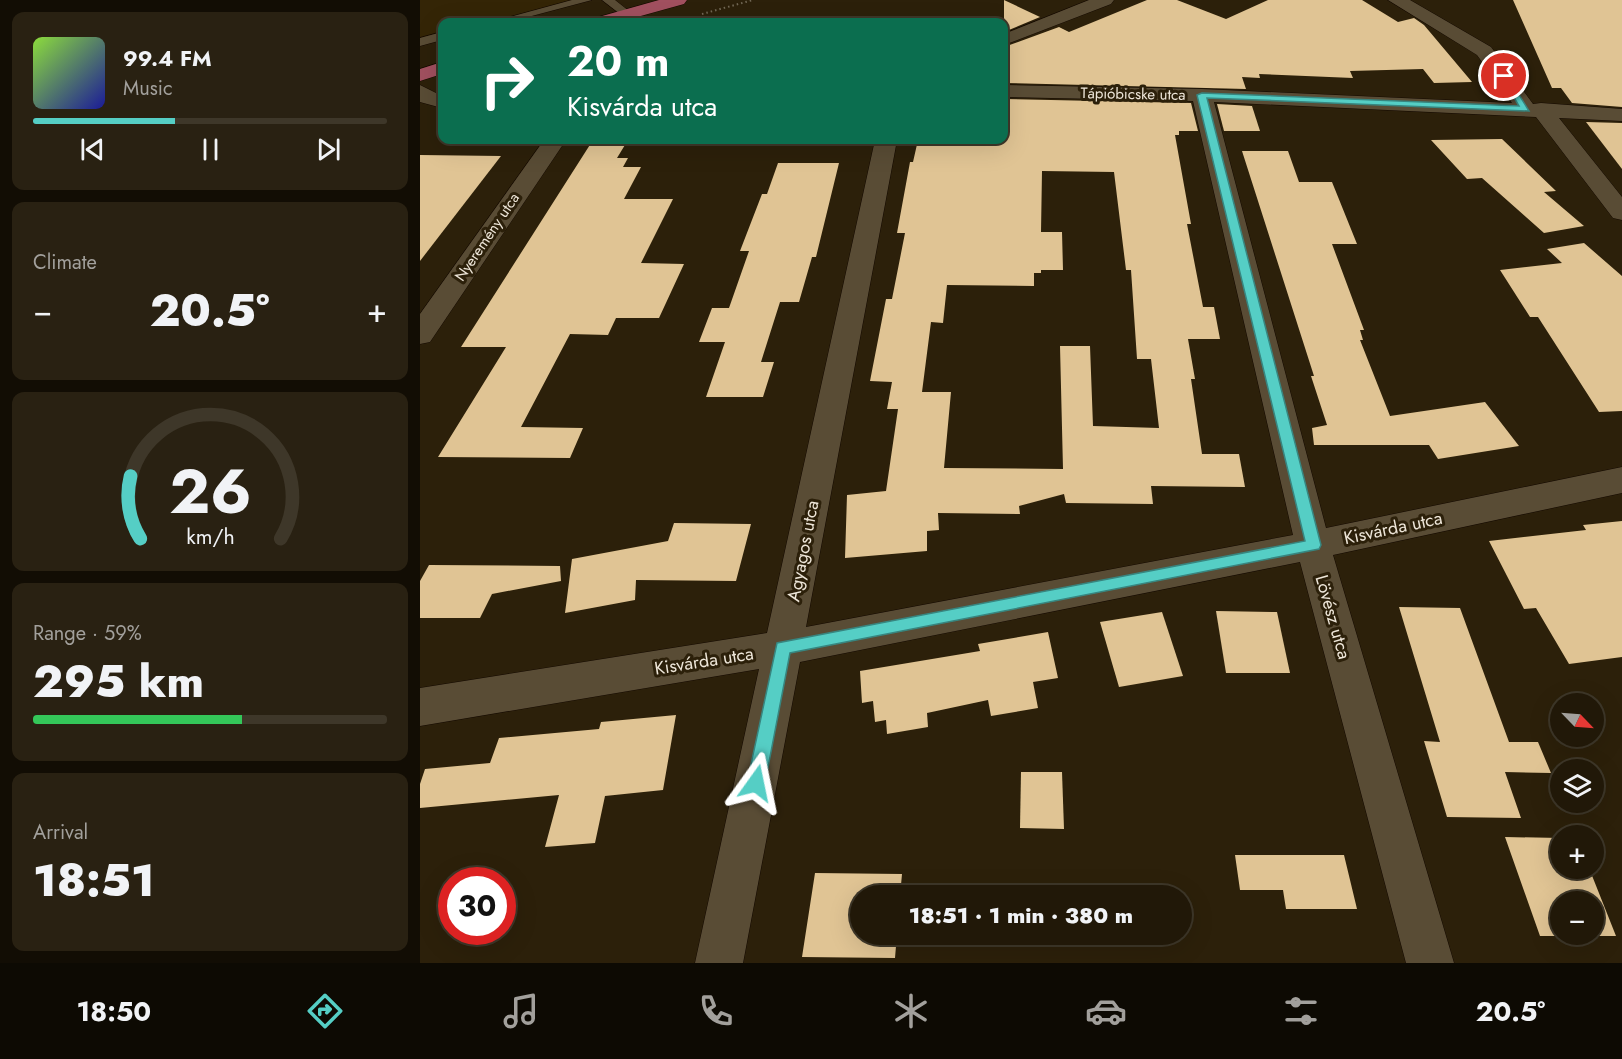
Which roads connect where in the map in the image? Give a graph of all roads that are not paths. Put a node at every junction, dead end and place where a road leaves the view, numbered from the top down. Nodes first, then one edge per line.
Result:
1 (586, 0) edge
2 (608, 0) edge
3 (678, 0) edge
4 (1105, 0) edge
5 (1397, 0) edge
6 (628, 15) junction
7 (513, 18) edge
8 (616, 18) edge
9 (438, 37) edge
10 (1008, 38) edge
11 (420, 42) edge
12 (438, 69) edge
13 (420, 75) edge
14 (420, 91) edge
15 (1008, 91) edge
16 (1202, 95) junction
17 (438, 101) edge
18 (1533, 109) junction
19 (1622, 115) edge
20 (552, 144) edge
21 (885, 144) edge
22 (1622, 213) edge
23 (420, 335) edge
24 (1622, 480) edge
25 (1313, 545) junction
26 (783, 648) junction
27 (420, 708) edge
28 (719, 963) edge
29 (1430, 963) edge

1 - 7 lane
2 - 6 lane
3 - 6 main road
4 - 10 street
5 - 18 street
6 - 8 main road
9 - 11 lane
12 - 13 main road
14 - 17 street
15 - 16 street, Tápióbicske utca
16 - 18 street, Tápióbicske utca
16 - 25 street, Lövész utca
18 - 19 street, Tápióbicske utca
18 - 22 street
20 - 23 street, Nyeremény utca
21 - 26 street, Agyagos utca
24 - 25 street, Kisvárda utca
25 - 26 street, Kisvárda utca
25 - 29 street, Lövész utca
26 - 27 street, Kisvárda utca
26 - 28 street, Agyagos utca

